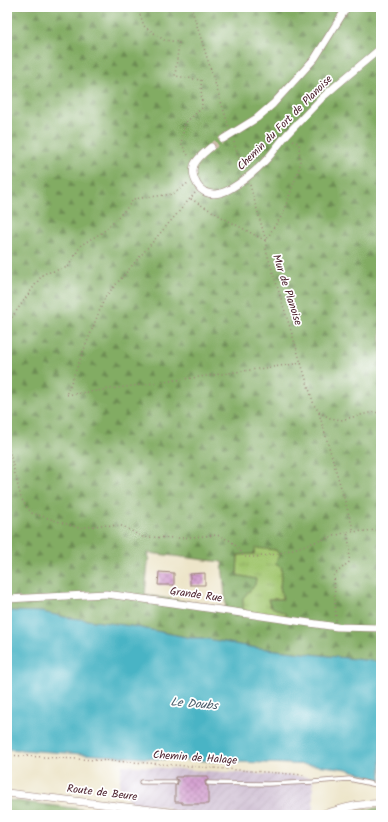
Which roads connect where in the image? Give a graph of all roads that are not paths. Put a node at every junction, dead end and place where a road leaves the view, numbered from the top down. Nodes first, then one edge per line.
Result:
1 (347, 7) edge
2 (381, 48) edge
3 (223, 139) tunnel mouth
4 (211, 147) tunnel mouth
5 (7, 599) edge
6 (381, 628) edge
7 (141, 782) dead end
8 (175, 782) dead end
9 (208, 783) dead end
10 (381, 786) edge
11 (7, 793) edge
12 (381, 804) edge
13 (195, 815) edge
14 (320, 815) edge

1 - 3 street, Chemin du Fort de Planoise
2 - 4 street, Chemin du Fort de Planoise
5 - 6 street, Grande Rue
7 - 8 lane
9 - 10 lane
11 - 13 street, Route de Beure
12 - 14 street

